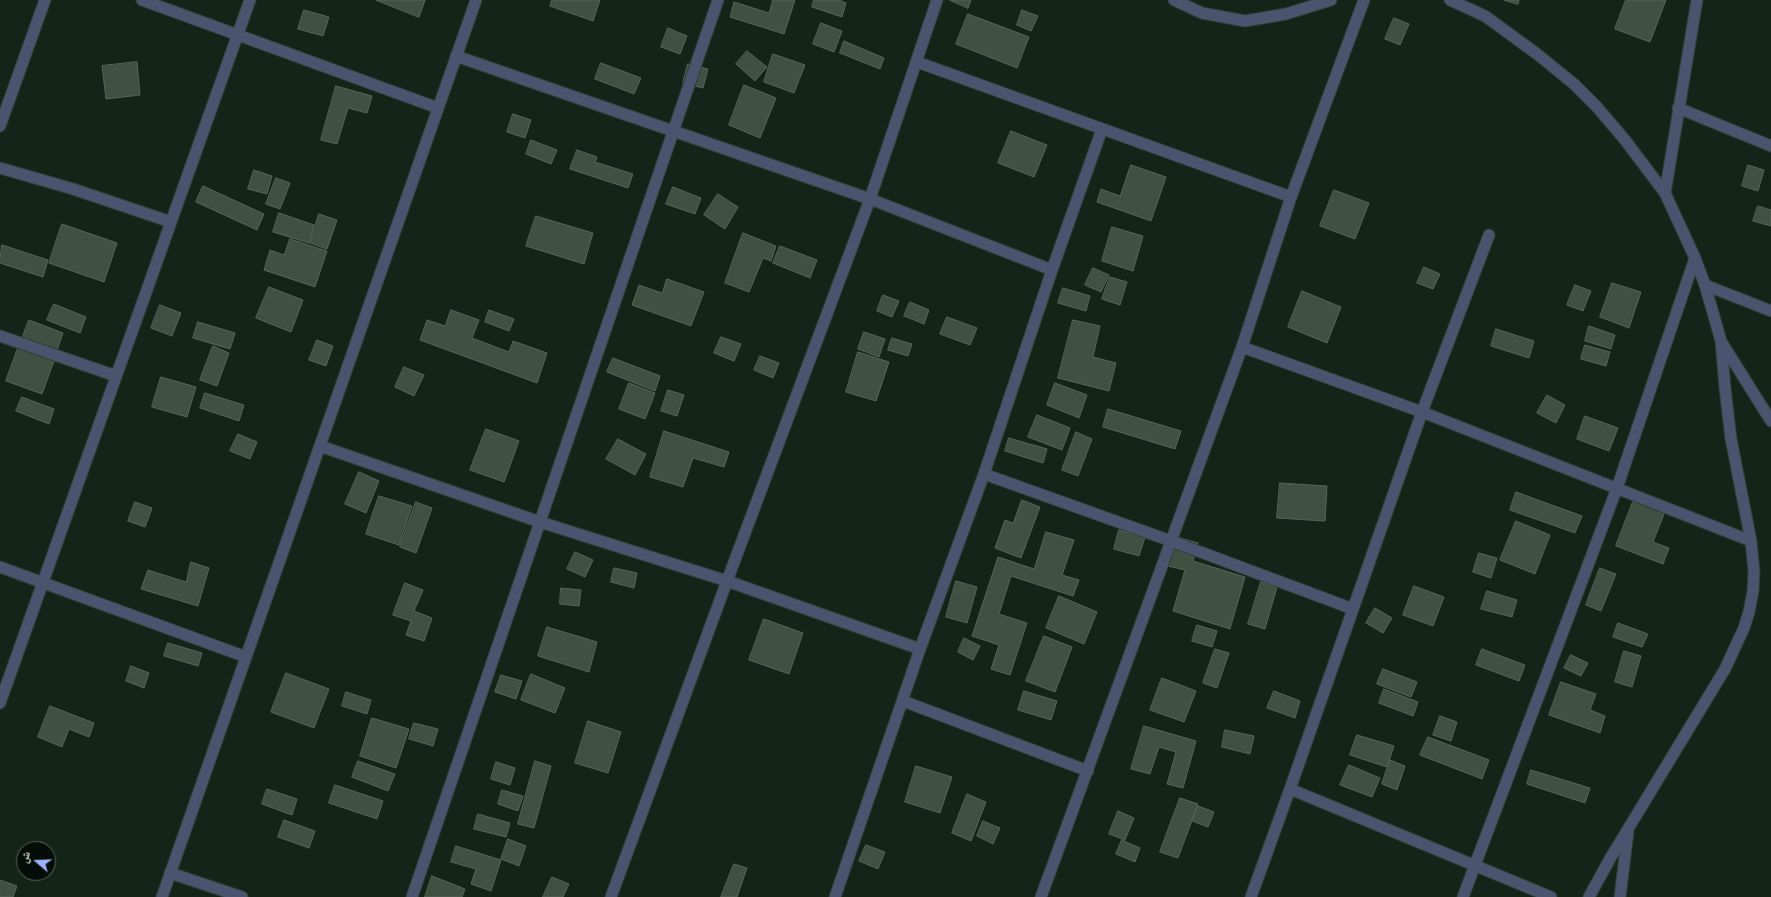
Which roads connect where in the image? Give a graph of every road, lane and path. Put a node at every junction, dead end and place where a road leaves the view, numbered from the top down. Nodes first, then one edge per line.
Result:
1 (45, 0) edge
2 (142, 0) edge
3 (250, 0) edge
4 (476, 0) edge
5 (718, 0) edge
6 (937, 0) edge
7 (1174, 0) edge
8 (1330, 0) edge
9 (1364, 0) edge
10 (1450, 0) edge
11 (1697, 0) edge
12 (238, 35) junction
13 (456, 56) junction
14 (917, 62) junction
15 (438, 108) junction
16 (1678, 108) junction
17 (0, 126) edge
18 (1102, 129) junction
19 (673, 132) junction
20 (1771, 146) edge
21 (0, 168) edge
22 (1665, 193) junction
23 (1291, 197) junction
24 (870, 199) junction
25 (171, 222) junction
26 (1489, 234) dead end
27 (1694, 258) junction
28 (1052, 270) junction
29 (1705, 285) junction
30 (1771, 311) edge
31 (0, 336) edge
32 (1721, 341) junction
33 (1242, 347) junction
34 (116, 376) junction
35 (1422, 412) junction
36 (1771, 421) edge
37 (320, 446) junction
38 (984, 474) junction
39 (1618, 488) junction
40 (540, 522) junction
41 (1171, 541) junction
42 (1751, 541) junction
43 (0, 567) edge
44 (727, 581) junction
45 (44, 583) junction
46 (1353, 608) junction
47 (920, 649) junction
48 (246, 657) junction
49 (903, 702) junction
50 (0, 703) edge
51 (1088, 771) junction
52 (1290, 789) junction
53 (1629, 829) junction
54 (1474, 865) junction
55 (170, 873) junction
56 (162, 897) edge
57 (242, 897) edge
58 (412, 897) edge
59 (611, 897) edge
60 (834, 897) edge
61 (1041, 897) edge
62 (1251, 897) edge
63 (1463, 897) edge
64 (1551, 897) edge
65 (1589, 897) edge
66 (1620, 897) edge

1 - 17 street
2 - 12 street
3 - 12 street
4 - 13 street
5 - 19 street
6 - 14 street
7 - 8 street
9 - 23 street
10 - 22 street
11 - 16 street
12 - 15 street
12 - 25 street
13 - 15 street
13 - 19 street
14 - 18 street
14 - 24 street
15 - 37 street
16 - 20 street
16 - 22 street
18 - 23 street
18 - 28 street
19 - 24 street
19 - 40 street
21 - 25 street
22 - 27 street
23 - 33 street
24 - 28 street
24 - 44 street
25 - 34 street
26 - 35 street
27 - 29 street
27 - 39 street
28 - 38 street
29 - 30 street
29 - 32 street
31 - 34 street
32 - 36 street
32 - 42 street
33 - 35 street
33 - 41 street
34 - 45 street
35 - 39 street
35 - 46 street
37 - 40 street
37 - 48 street
38 - 41 street
38 - 47 street
39 - 42 street
39 - 54 street
40 - 44 street
40 - 58 street
41 - 46 street
41 - 51 street
42 - 53 street
43 - 45 street
44 - 47 street
44 - 59 street
45 - 48 street
45 - 50 street
46 - 52 street
47 - 49 street
48 - 55 street
49 - 51 street
49 - 60 street
51 - 61 street
52 - 54 street
52 - 62 street
53 - 65 street
53 - 66 street
54 - 63 street
54 - 64 street
55 - 56 street
55 - 57 street

